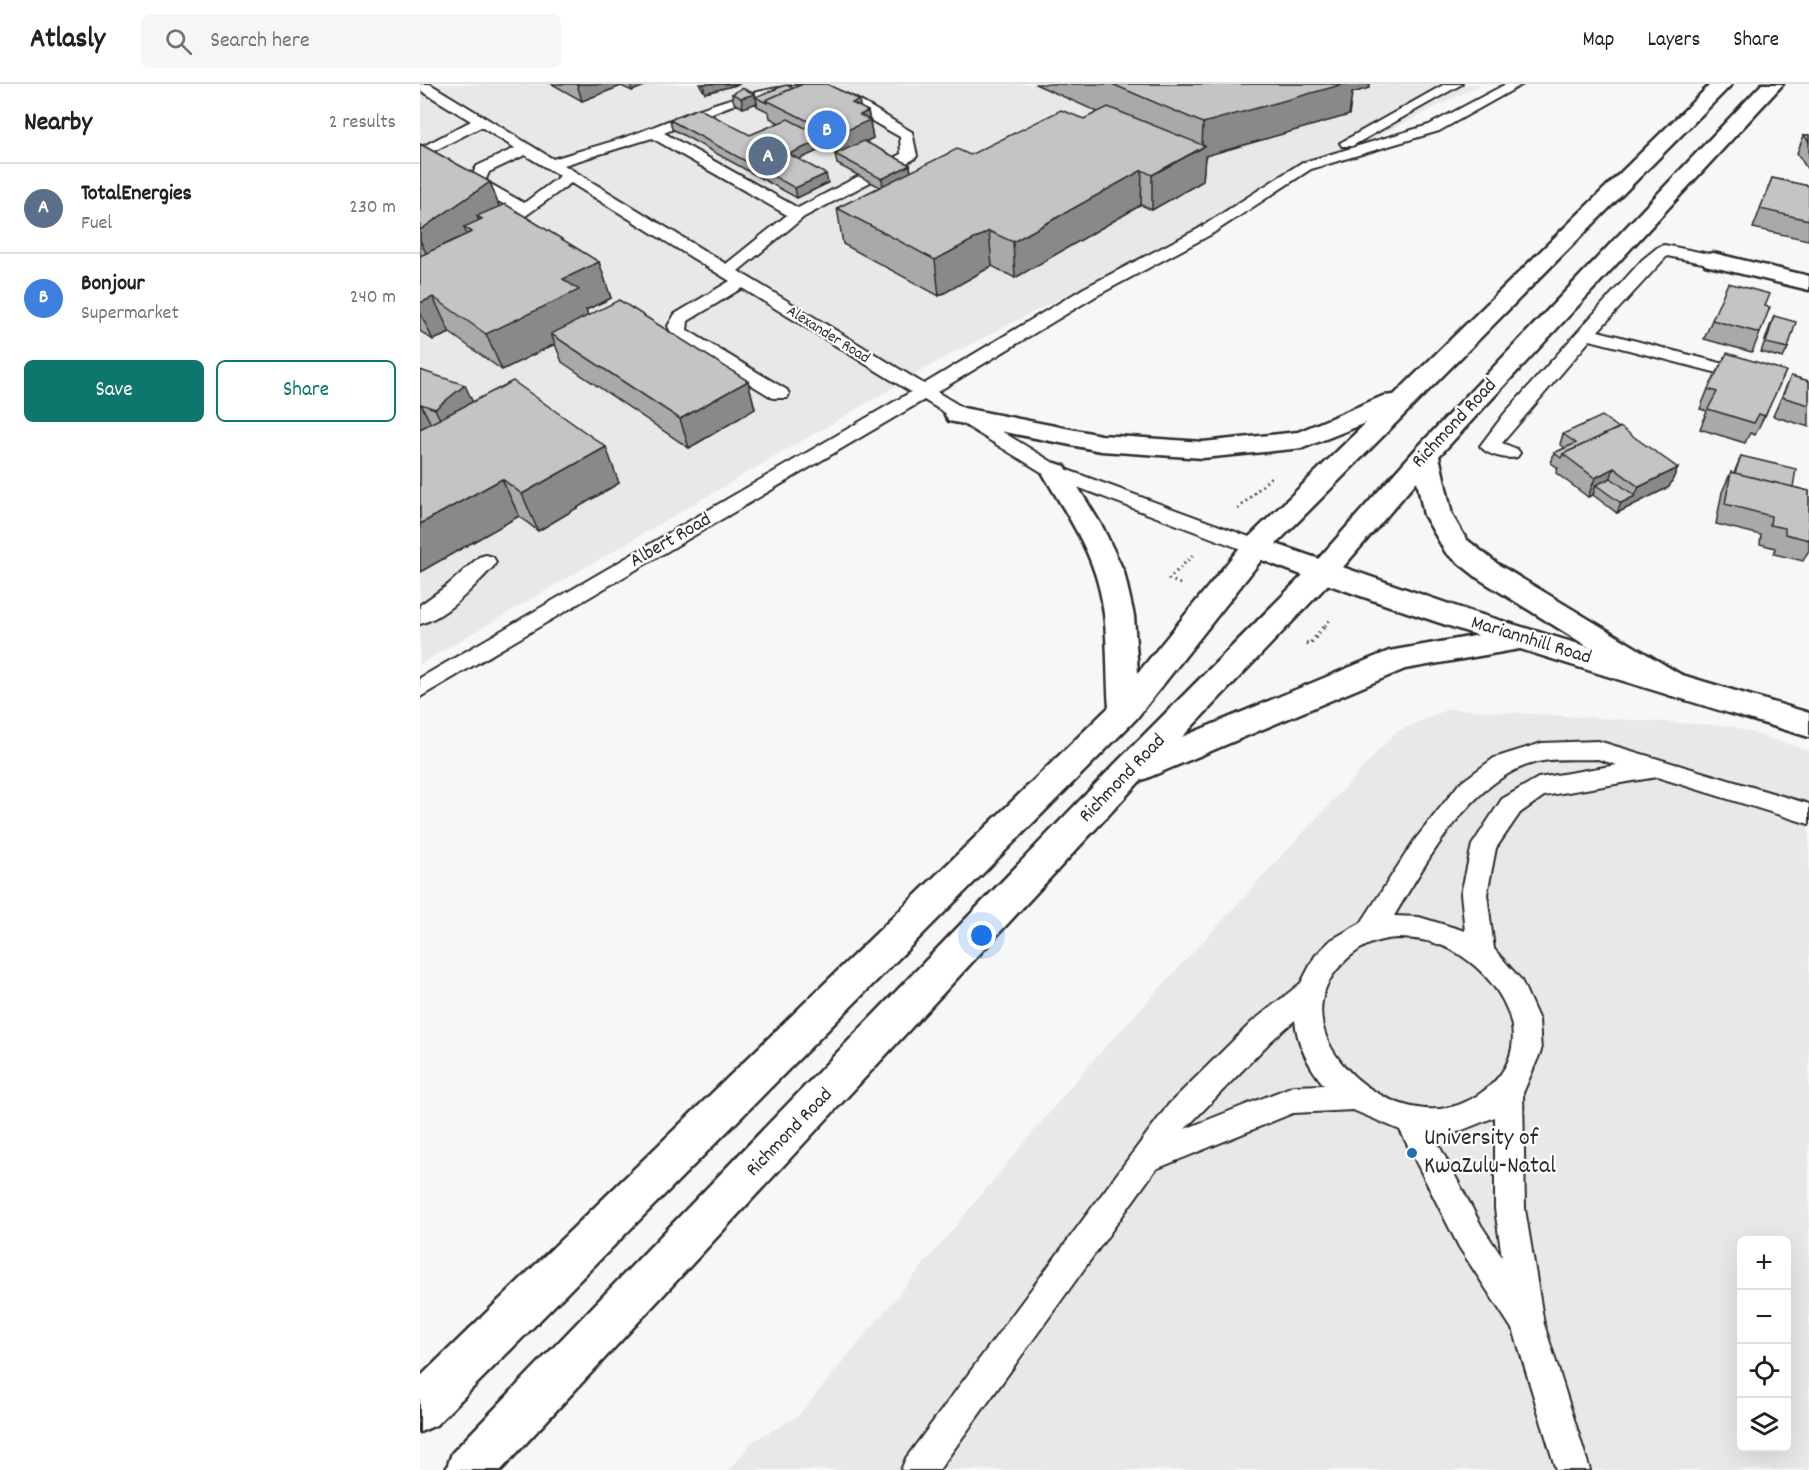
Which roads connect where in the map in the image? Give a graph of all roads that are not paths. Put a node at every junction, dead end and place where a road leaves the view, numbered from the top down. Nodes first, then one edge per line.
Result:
1 (1455, 84) edge
2 (1516, 84) edge
3 (1722, 84) edge
4 (1773, 84) edge
5 (428, 85) edge
6 (480, 122) junction
7 (652, 132) junction
8 (525, 149) junction
9 (420, 154) edge
10 (550, 165) junction
11 (1306, 166) junction
12 (571, 176) junction
13 (524, 209) junction
14 (798, 214) junction
15 (477, 244) edge
16 (1713, 260) joint
17 (733, 276) junction
18 (1809, 283) edge
19 (1586, 333) junction
20 (1745, 375) edge
21 (922, 393) junction
22 (780, 394) dead end
23 (1407, 396) junction
24 (958, 414) junction
25 (1510, 453) dead end
26 (1425, 455) junction
27 (1055, 472) junction
28 (1256, 547) junction
29 (486, 562) dead end
30 (1322, 573) junction
31 (420, 616) edge
32 (1520, 639) junction
33 (1672, 684) junction
34 (420, 688) edge
35 (1125, 711) junction
36 (1809, 725) edge
37 (1662, 769) junction
38 (1125, 775) junction
39 (1809, 814) edge
40 (1370, 931) junction
41 (1482, 954) junction
42 (1310, 992) junction
43 (1509, 1090) junction
44 (1357, 1096) junction
45 (1410, 1120) junction
46 (1146, 1159) junction
47 (1528, 1324) junction
48 (420, 1409) edge
49 (469, 1470) edge
50 (918, 1470) edge
51 (1573, 1470) edge

1 - 11 lane
2 - 11 lane
3 - 23 main road
4 - 26 main road, Richmond Road
5 - 6 lane, Alexander Road
6 - 8 lane, Alexander Road
6 - 9 lane
7 - 10 lane
7 - 14 lane
7 - 14 lane
8 - 10 lane, Alexander Road
8 - 13 lane
10 - 12 lane, Alexander Road
11 - 21 lane, Albert Road
12 - 13 lane
12 - 17 lane, Alexander Road
13 - 15 lane
14 - 17 lane
16 - 18 main road
16 - 19 lane
17 - 21 lane, Alexander Road
17 - 22 lane
19 - 20 lane
19 - 25 lane
21 - 24 lane, Alexander Road
21 - 34 lane, Albert Road
23 - 24 main road
23 - 28 main road
24 - 27 lane, Alexander Road
26 - 30 main road, Richmond Road
26 - 33 main road
27 - 28 lane, Alexander Road
27 - 35 main road
28 - 30 main road, Mariannhill Road
28 - 35 main road
29 - 31 lane
30 - 32 main road, Mariannhill Road
30 - 38 main road, Richmond Road
32 - 33 main road, Mariannhill Road
32 - 38 main road
33 - 36 main road, Mariannhill Road
35 - 48 main road
37 - 39 lane
37 - 40 lane
37 - 41 lane
38 - 49 main road, Richmond Road
40 - 41 lane
40 - 42 lane
41 - 43 lane
42 - 44 lane
42 - 46 lane
43 - 45 lane
43 - 47 lane
44 - 45 lane
44 - 46 lane
45 - 47 lane
46 - 50 lane
47 - 51 lane

